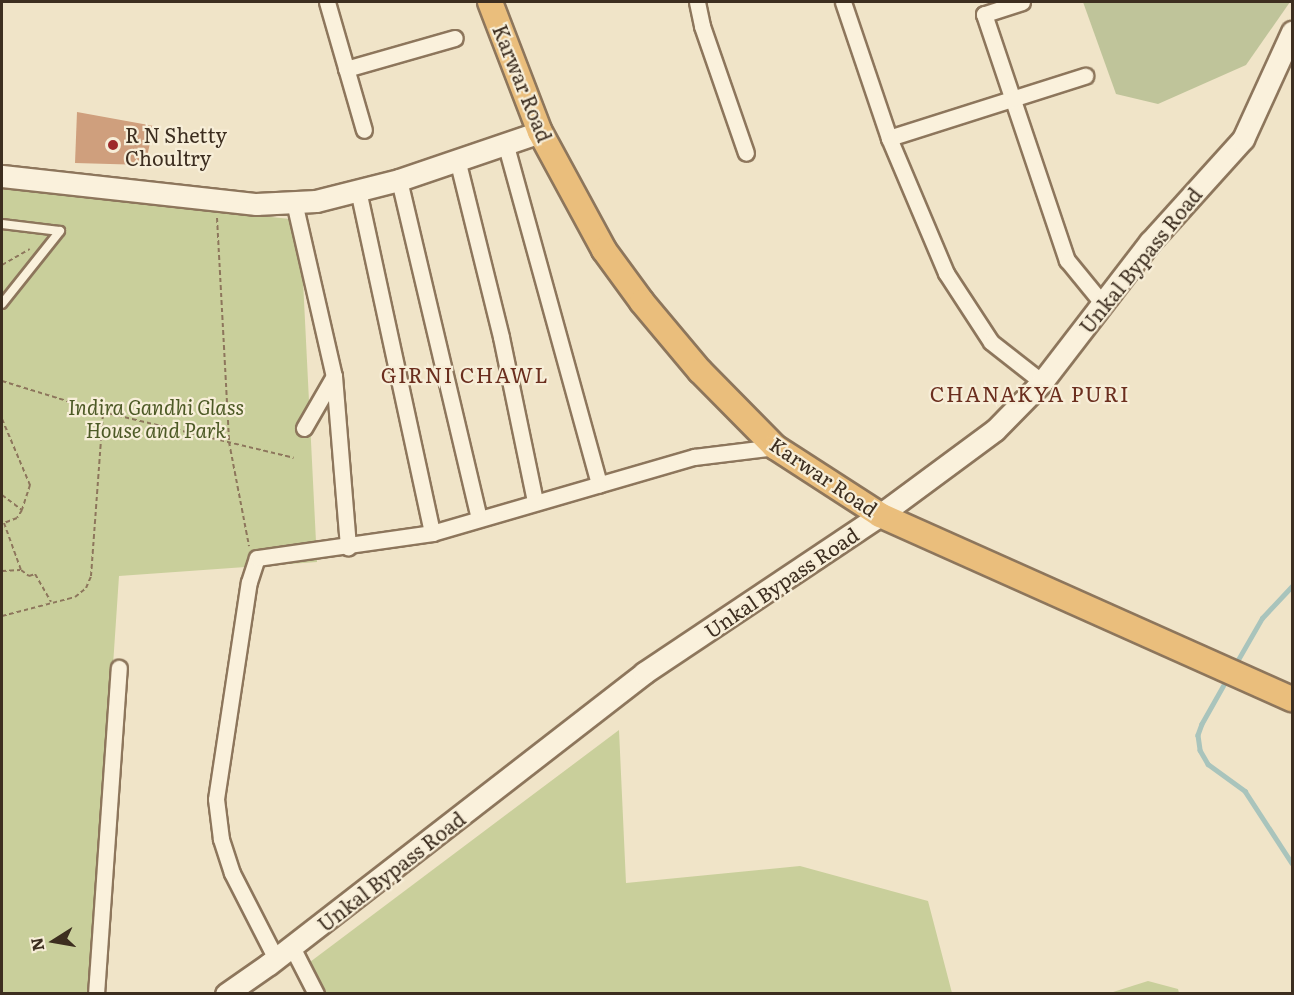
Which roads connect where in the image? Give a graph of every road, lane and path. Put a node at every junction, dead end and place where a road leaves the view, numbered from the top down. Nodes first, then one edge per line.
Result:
1 (327, 2) edge
2 (490, 2) edge
3 (697, 2) edge
4 (843, 2) edge
5 (1022, 2) edge
6 (982, 8) edge
7 (1293, 32) edge
8 (455, 38) dead end
9 (346, 69) junction
10 (1085, 76) dead end
11 (1010, 98) junction
12 (364, 130) dead end
13 (540, 132) junction
14 (889, 138) junction
15 (506, 146) junction
16 (746, 153) dead end
17 (457, 159) junction
18 (2, 176) edge
19 (399, 180) junction
20 (358, 190) junction
21 (216, 200) junction
22 (294, 202) junction
23 (2, 224) edge
24 (40, 243) dead end
25 (34, 252) dead end
26 (27, 260) dead end
27 (2, 265) edge
28 (2, 304) edge
29 (1103, 304) junction
30 (334, 376) junction
31 (2, 381) edge
32 (1042, 382) junction
33 (103, 412) junction
34 (2, 419) edge
35 (304, 428) dead end
36 (229, 442) junction
37 (775, 447) junction
38 (294, 458) dead end
39 (599, 484) junction
40 (2, 495) edge
41 (535, 501) junction
42 (22, 510) junction
43 (880, 515) junction
44 (479, 519) junction
45 (4, 524) junction
46 (2, 531) edge
47 (432, 533) junction
48 (348, 547) junction
49 (257, 558) junction
50 (21, 570) junction
51 (2, 571) edge
52 (51, 602) junction
53 (2, 616) edge
54 (118, 668) dead end
55 (1293, 699) edge
56 (284, 953) junction
57 (230, 992) edge
58 (96, 993) edge
59 (316, 993) edge

1 - 9 street
2 - 13 highway, Karwar Road
3 - 16 street
4 - 14 street
5 - 6 street
6 - 11 street
7 - 29 main road, Unkal Bypass Road
8 - 9 street
9 - 12 street
10 - 11 street
11 - 14 street
11 - 29 street
13 - 15 main road
13 - 37 highway, Karwar Road
14 - 32 street
15 - 17 main road
15 - 39 street
17 - 19 main road
17 - 41 street
18 - 21 main road
19 - 20 main road
19 - 44 street
20 - 22 main road
20 - 47 street
21 - 22 main road
21 - 36 path
22 - 30 street
23 - 28 lane
24 - 27 path
25 - 26 path
29 - 32 main road, Unkal Bypass Road
30 - 35 street
30 - 48 street
31 - 33 path
32 - 43 main road, Unkal Bypass Road
33 - 36 path
33 - 52 path
34 - 42 path
36 - 38 path
36 - 49 path
37 - 39 street
37 - 43 highway, Karwar Road
39 - 41 street
40 - 42 path
41 - 44 street
42 - 45 path
43 - 55 highway, Karwar Road
43 - 56 main road, Unkal Bypass Road
44 - 47 street
45 - 46 path
45 - 50 path
47 - 48 street
48 - 49 street
49 - 56 street
50 - 51 path
50 - 52 path
52 - 53 path
54 - 58 street
56 - 57 main road, Unkal Bypass Road
56 - 59 street

